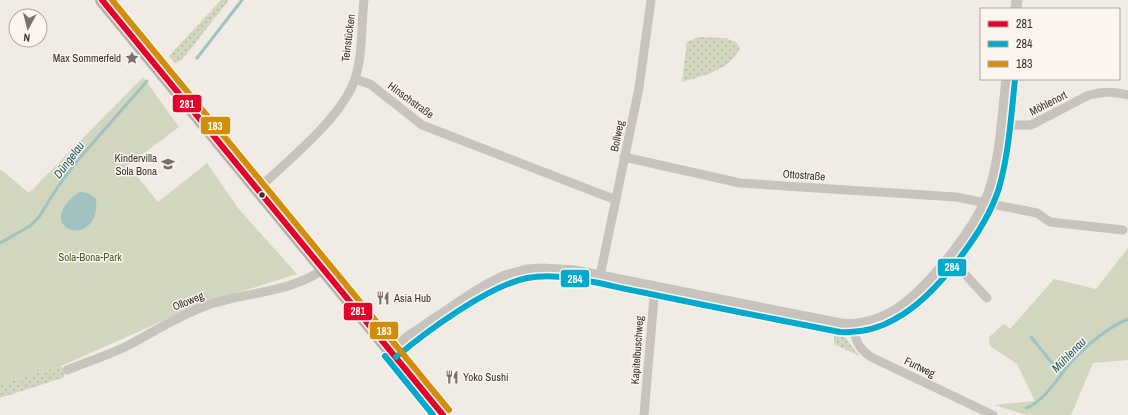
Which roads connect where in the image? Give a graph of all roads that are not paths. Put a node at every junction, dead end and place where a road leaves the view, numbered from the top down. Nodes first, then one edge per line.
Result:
1 (102, 0) edge
2 (364, 0) edge
3 (651, 0) edge
4 (355, 79) junction
5 (1007, 80) edge
6 (1128, 95) edge
7 (1001, 124) junction
8 (624, 157) junction
9 (258, 189) junction
10 (616, 200) junction
11 (984, 203) junction
12 (1123, 230) dead end
13 (950, 258) junction
14 (324, 269) junction
15 (600, 276) junction
16 (655, 286) junction
17 (987, 298) dead end
18 (853, 325) junction
19 (391, 351) junction
20 (66, 370) dead end
21 (443, 415) edge
22 (644, 415) edge
23 (993, 415) edge

1 - 9 main road
2 - 4 street, Teinstücken
3 - 8 street, Bollweg
4 - 9 street
4 - 10 street, Hinschstraße
5 - 7 street
6 - 7 street, Möhlenort
7 - 11 street
8 - 10 street, Bollweg
8 - 11 street, Ottostraße
9 - 14 main road
10 - 15 street, Bollweg
11 - 12 street, Ottostraße
11 - 13 street
13 - 17 street
13 - 18 street
14 - 19 main road
14 - 20 street, Olloweg
15 - 16 street
15 - 19 street
16 - 18 street
16 - 22 street, Kapitelbuschweg
18 - 23 street, Furtweg
19 - 21 main road

